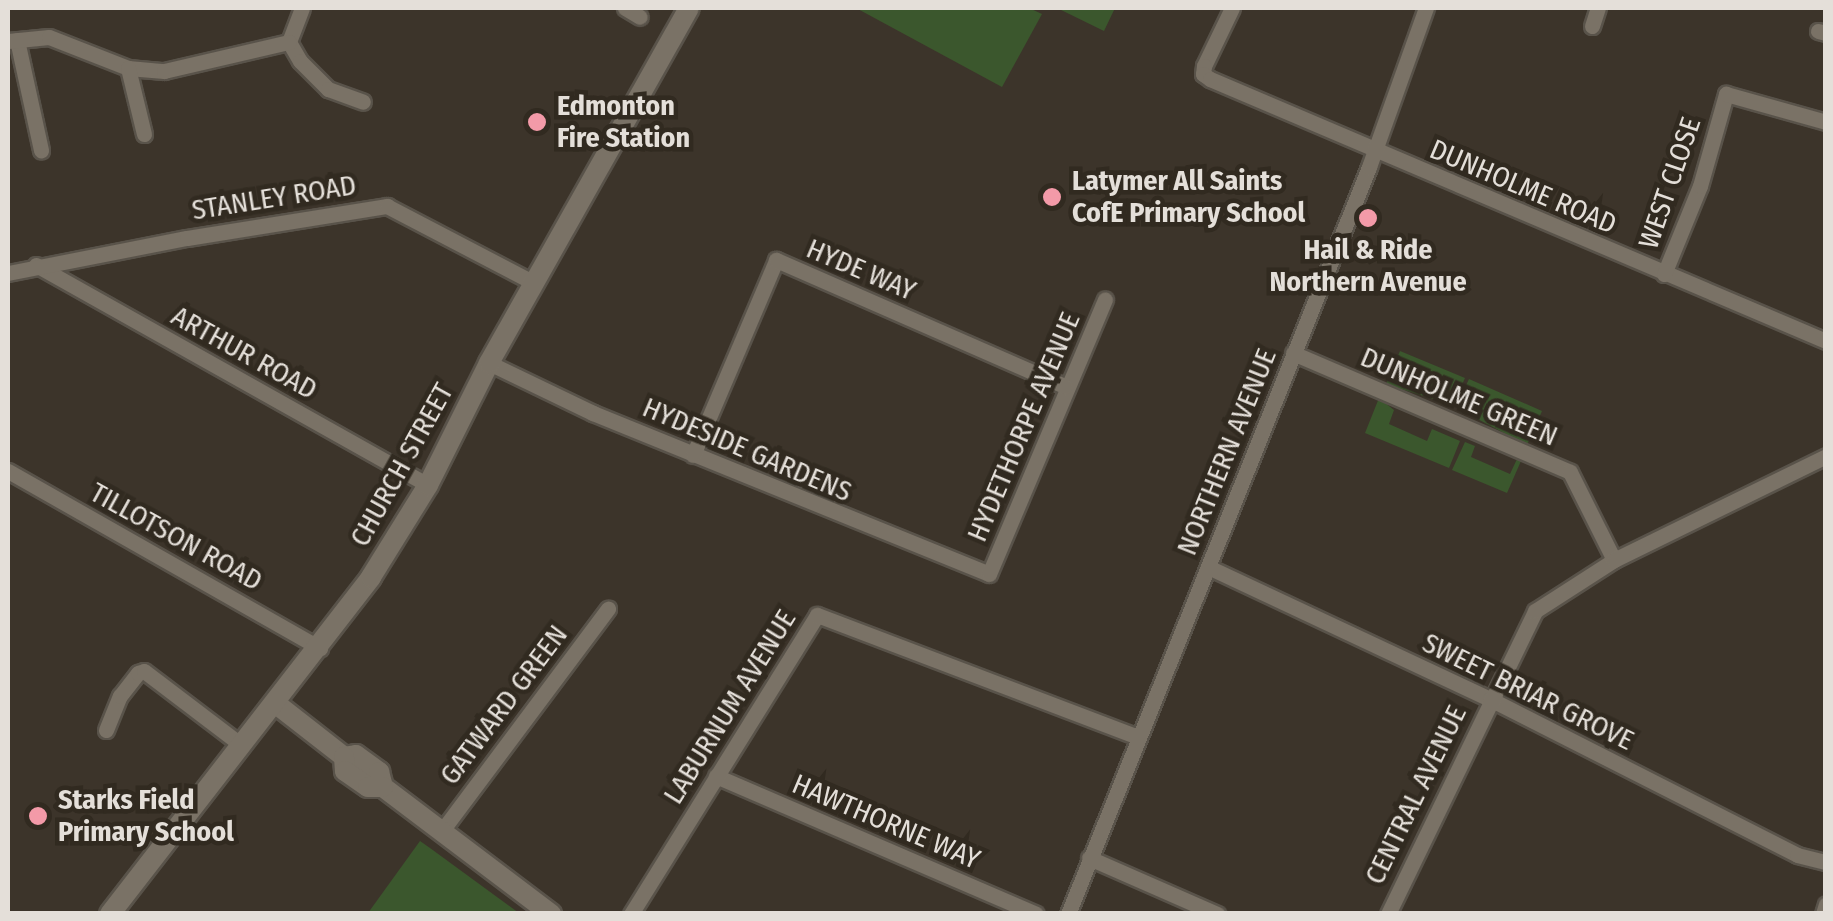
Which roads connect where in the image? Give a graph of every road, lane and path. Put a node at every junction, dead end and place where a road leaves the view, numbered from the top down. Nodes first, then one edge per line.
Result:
1 (302, 8) edge
2 (624, 8) edge
3 (689, 8) edge
4 (1232, 8) edge
5 (1426, 8) edge
6 (1598, 8) edge
7 (640, 17) dead end
8 (1592, 26) dead end
9 (12, 41) edge
10 (289, 42) junction
11 (128, 68) junction
12 (363, 102) dead end
13 (1826, 122) edge
14 (144, 134) dead end
15 (40, 150) dead end
16 (1375, 150) junction
17 (36, 265) junction
18 (8, 272) edge
19 (1664, 274) junction
20 (534, 283) junction
21 (1105, 300) dead end
22 (1826, 341) edge
23 (1294, 354) junction
24 (489, 362) junction
25 (1065, 386) junction
26 (693, 455) junction
27 (1826, 456) edge
28 (8, 472) edge
29 (428, 485) junction
30 (1614, 560) junction
31 (1208, 566) junction
32 (989, 574) joint
33 (608, 609) dead end
34 (320, 648) junction
35 (1490, 699) junction
36 (274, 703) junction
37 (106, 730) dead end
38 (1138, 736) junction
39 (240, 744) junction
40 (716, 776) junction
41 (441, 832) junction
42 (1089, 858) junction
43 (1826, 862) edge
44 (1826, 904) edge
45 (110, 914) edge
46 (551, 914) edge
47 (631, 914) edge
48 (1036, 914) edge
49 (1068, 914) edge
50 (1217, 914) edge
51 (1388, 914) edge
52 (1823, 914) edge

1 - 10 street
2 - 7 street
3 - 20 main road, CHURCH STREET
4 - 16 street, DUNHOLME ROAD
5 - 16 street, NORTHERN AVENUE
6 - 8 street
9 - 11 street
9 - 15 street
10 - 11 street
10 - 12 street
11 - 14 street
13 - 19 street, WEST CLOSE
16 - 19 street, DUNHOLME ROAD
16 - 23 street, NORTHERN AVENUE
17 - 18 street, STANLEY ROAD
17 - 20 street, STANLEY ROAD
17 - 29 street, ARTHUR ROAD
19 - 22 street, DUNHOLME ROAD
20 - 24 main road, CHURCH STREET
21 - 25 street, HYDETHORPE AVENUE
23 - 30 street, DUNHOLME GREEN
23 - 31 street, NORTHERN AVENUE
24 - 26 street, HYDESIDE GARDENS
24 - 29 main road, CHURCH STREET
25 - 26 street, HYDE WAY
25 - 32 street, HYDETHORPE AVENUE
26 - 32 street, HYDESIDE GARDENS
27 - 30 street, CENTRAL AVENUE
28 - 34 street, TILLOTSON ROAD
29 - 34 main road, CHURCH STREET
30 - 35 street, CENTRAL AVENUE
31 - 35 street, SWEET BRIAR GROVE
31 - 38 street, NORTHERN AVENUE
33 - 41 street, GATWARD GREEN
34 - 36 main road, CHURCH STREET
35 - 43 street, SWEET BRIAR GROVE
35 - 51 street, CENTRAL AVENUE
36 - 39 main road, CHURCH STREET
36 - 41 main road
37 - 39 street
38 - 40 street, LABURNUM AVENUE
38 - 42 street, NORTHERN AVENUE
39 - 45 main road, CHURCH STREET
40 - 47 street, LABURNUM AVENUE
40 - 48 street, HAWTHORNE WAY
41 - 46 main road
42 - 49 street, NORTHERN AVENUE
42 - 50 street
44 - 52 street

